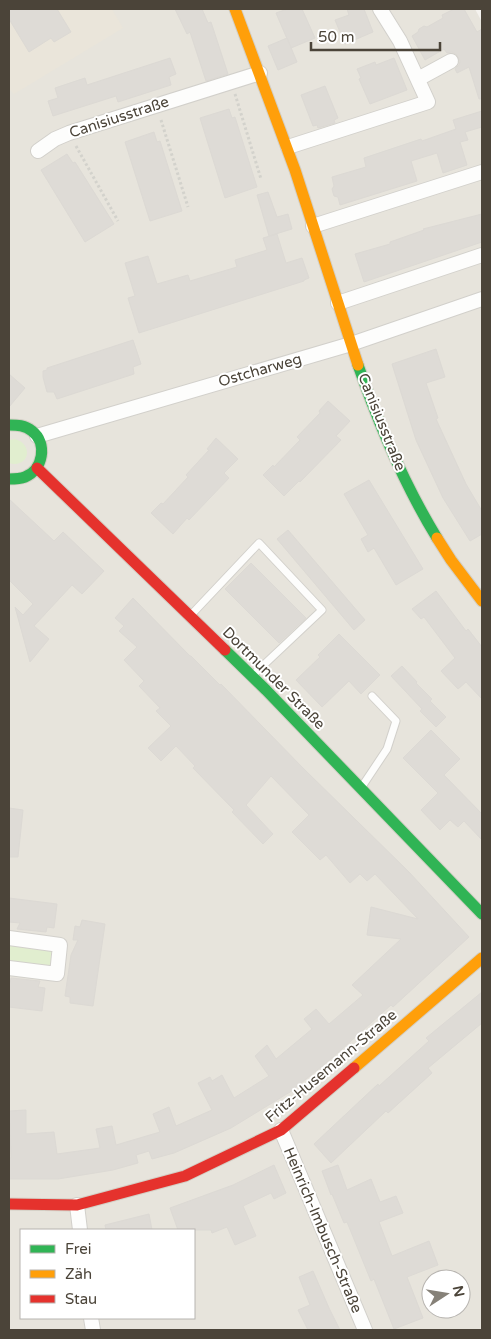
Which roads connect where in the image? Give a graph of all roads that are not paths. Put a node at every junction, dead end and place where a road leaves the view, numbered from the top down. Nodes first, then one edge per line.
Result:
1 (235, 9) edge
2 (380, 9) edge
3 (451, 61) dead end
4 (260, 73) junction
5 (418, 78) junction
6 (288, 146) junction
7 (38, 151) dead end
8 (482, 172) edge
9 (313, 226) junction
10 (482, 254) edge
11 (482, 299) edge
12 (338, 303) junction
13 (351, 344) junction
14 (9, 425) edge
15 (37, 436) junction
16 (37, 468) junction
17 (9, 479) edge
18 (482, 601) edge
19 (190, 616) junction
20 (252, 676) junction
21 (372, 696) dead end
22 (361, 788) junction
23 (482, 914) edge
24 (9, 938) edge
25 (482, 958) edge
26 (9, 968) edge
27 (281, 1130) junction
28 (9, 1204) edge
29 (77, 1205) junction
30 (80, 1229) edge
31 (365, 1330) edge

1 - 4 street, Canisiusstraße
2 - 5 street
3 - 5 street
4 - 6 street, Canisiusstraße
4 - 7 street, Canisiusstraße
5 - 6 street
6 - 9 street, Canisiusstraße
8 - 9 street
9 - 12 street, Canisiusstraße
10 - 12 street
11 - 13 street, Ostcharweg
12 - 13 street, Canisiusstraße
13 - 15 street, Ostcharweg
13 - 18 street, Canisiusstraße
14 - 15 street
15 - 16 street
16 - 17 street
16 - 19 street, Dortmunder Straße
19 - 20 street, Dortmunder Straße
19 - 20 lane
20 - 22 street, Dortmunder Straße
21 - 22 lane
22 - 23 street, Dortmunder Straße
24 - 26 street
25 - 27 street, Fritz-Husemann-Straße
27 - 29 street, Fritz-Husemann-Straße
27 - 31 street, Heinrich-Imbusch-Straße
28 - 29 street, Fritz-Husemann-Straße
29 - 30 street

